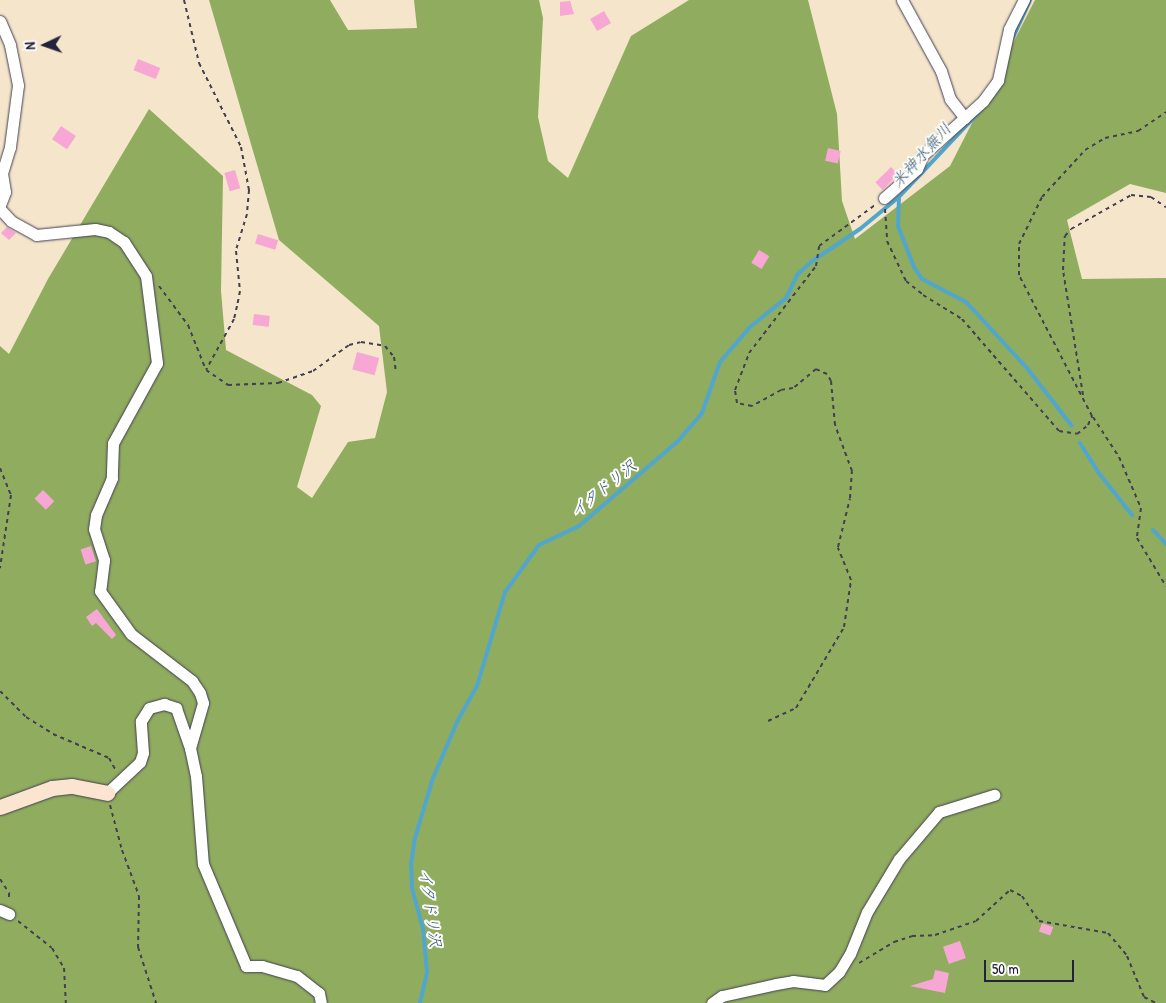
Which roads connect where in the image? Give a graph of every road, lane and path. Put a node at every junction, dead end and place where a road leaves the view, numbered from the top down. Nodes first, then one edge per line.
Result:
1 (184, 0) edge
2 (902, 0) edge
3 (1024, 0) edge
4 (0, 21) edge
5 (1166, 112) edge
6 (965, 118) junction
7 (884, 198) joint
8 (0, 205) edge
9 (1166, 207) edge
10 (0, 209) edge
11 (885, 215) dead end
12 (146, 276) junction
13 (206, 370) junction
14 (396, 373) dead end
15 (1083, 398) junction
16 (1092, 416) junction
17 (0, 468) edge
18 (0, 568) edge
19 (1166, 586) edge
20 (0, 691) edge
21 (768, 721) dead end
22 (190, 748) junction
23 (119, 780) junction
24 (107, 793) junction
25 (994, 795) dead end
26 (0, 807) edge
27 (0, 879) edge
28 (4, 912) edge
29 (856, 964) dead end
30 (66, 1003) edge
31 (156, 1003) edge
32 (321, 1003) edge
33 (712, 1003) edge
34 (1156, 1003) edge

1 - 13 path
2 - 6 street
3 - 6 street
4 - 8 street
5 - 15 path
6 - 7 street
7 - 21 path
9 - 15 path
10 - 12 street
11 - 16 path
12 - 13 path
12 - 22 street
13 - 14 path
15 - 16 path
16 - 19 path
17 - 18 path
20 - 23 path
22 - 23 street
22 - 32 street
23 - 24 street
24 - 26 street
24 - 31 path
25 - 33 street
27 - 28 path
28 - 30 path
29 - 34 path

